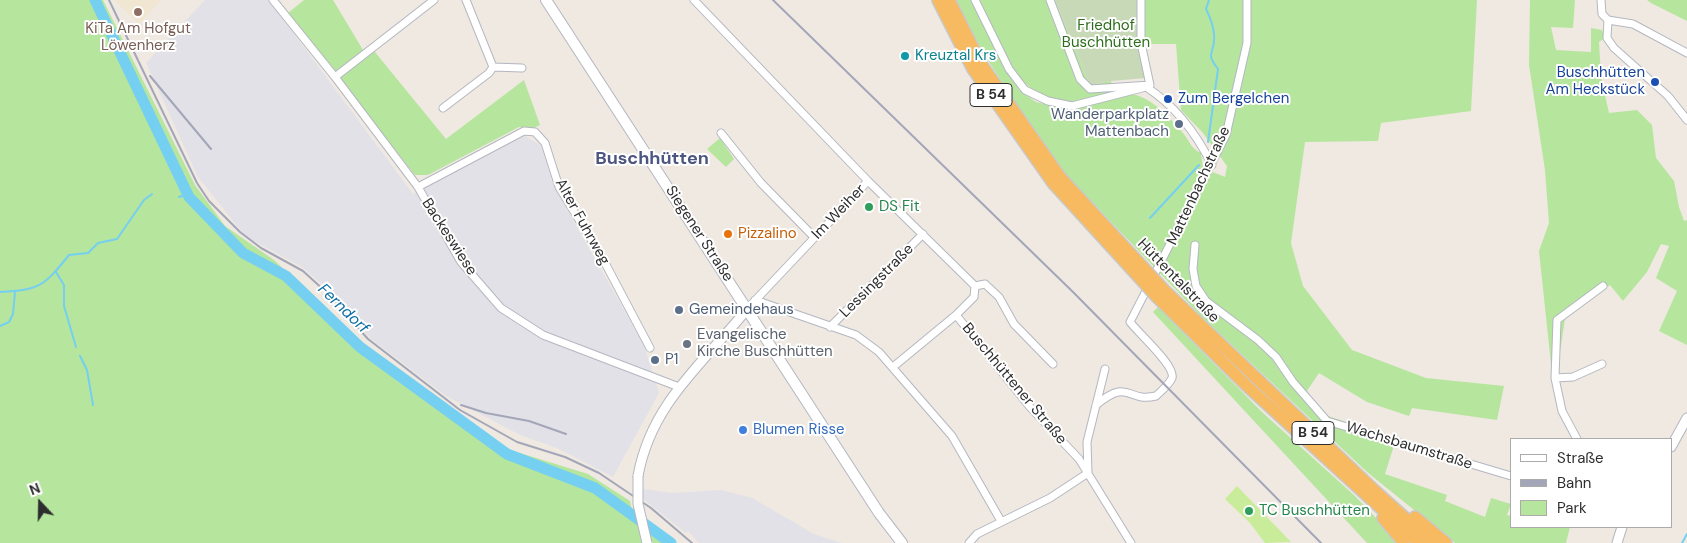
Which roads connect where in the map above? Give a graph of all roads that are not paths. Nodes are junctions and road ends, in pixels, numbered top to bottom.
1 (272, 0) edge
2 (434, 0) edge
3 (466, 0) edge
4 (546, 0) edge
5 (694, 0) edge
6 (938, 0) edge
7 (949, 0) edge
8 (976, 0) edge
9 (1050, 0) edge
10 (1141, 0) edge
11 (1247, 0) edge
12 (1601, 0) edge
13 (1608, 20) junction
14 (1687, 53) edge
15 (493, 67) junction
16 (522, 68) dead end
17 (335, 77) junction
18 (1146, 87) junction
19 (443, 108) dead end
20 (1687, 120) edge
21 (721, 133) dead end
22 (1212, 165) junction
23 (1057, 180) junction
24 (868, 181) junction
25 (418, 187) junction
26 (923, 234) junction
27 (814, 237) junction
28 (1195, 245) dead end
29 (975, 286) junction
30 (1603, 286) dead end
31 (755, 300) junction
32 (748, 308) junction
33 (956, 314) junction
34 (830, 327) junction
35 (650, 348) dead end
36 (1052, 364) dead end
37 (1602, 364) dead end
38 (893, 366) junction
39 (1105, 369) dead end
40 (1555, 378) junction
41 (679, 388) junction
42 (1096, 404) junction
43 (1687, 418) edge
44 (1576, 438) edge
45 (1672, 445) edge
46 (1088, 473) junction
47 (1510, 476) edge
48 (1370, 493) junction
49 (1001, 521) junction
50 (1622, 528) edge
51 (647, 543) edge
52 (902, 543) edge
53 (969, 543) edge
54 (1131, 543) edge
55 (1404, 543) edge
56 (1419, 543) edge
57 (1434, 543) edge
58 (1446, 543) edge
59 (1616, 543) edge

1 - 17 street, Backeswiese
2 - 17 street
3 - 15 street
4 - 32 main road, Siegener Straße
5 - 24 street
6 - 23 highway, Hüttentalstraße / B 54
7 - 23 highway, Hüttentalstraße / B 54
8 - 18 street
9 - 18 street
10 - 18 street
11 - 22 street, Mattenbachstraße
12 - 13 street
13 - 14 street
13 - 20 street
15 - 16 street
15 - 19 street
17 - 25 street, Backeswiese
18 - 22 street
21 - 27 street
22 - 42 street, Mattenbachstraße
23 - 48 highway, Hüttentalstraße / B 54, bridge
24 - 26 street
24 - 27 street, Im Weiher
25 - 35 street, Alter Fuhrweg
25 - 41 street, Backeswiese
26 - 29 street
26 - 34 street, Lessingstraße
27 - 31 street, Im Weiher
28 - 47 street, Wachsbaumstraße
29 - 33 street, Buschhüttener Straße
29 - 36 street
30 - 40 street
31 - 32 street, Im Weiher
31 - 34 street
32 - 41 street
32 - 52 main road, Siegener Straße
33 - 38 street
33 - 46 street, Buschhüttener Straße
34 - 38 street
37 - 40 street
38 - 49 street
39 - 42 street
40 - 44 street
41 - 51 street, bridge
42 - 46 street
43 - 45 street
46 - 49 street
46 - 54 street, Buschhüttener Straße
48 - 55 highway
48 - 56 highway, Hüttentalstraße / B 54
48 - 57 highway, Hüttentalstraße / B 54
48 - 58 highway
49 - 53 street
50 - 59 street

